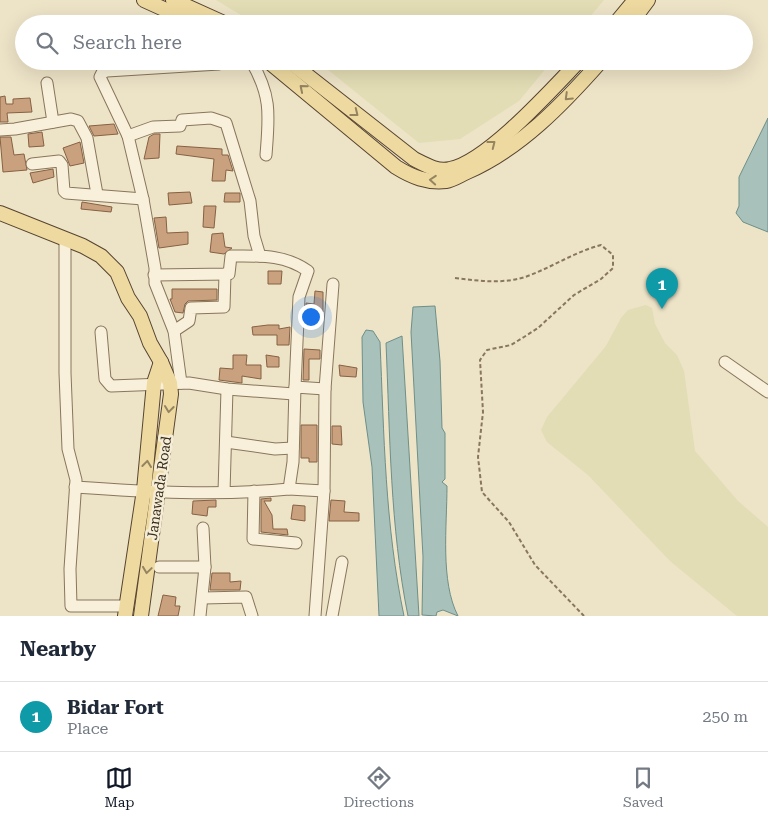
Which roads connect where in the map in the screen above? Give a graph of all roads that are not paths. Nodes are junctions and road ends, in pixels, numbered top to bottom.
1 (144, 0) edge
2 (173, 0) edge
3 (635, 0) edge
4 (648, 0) edge
5 (177, 15) edge
6 (206, 15) edge
7 (622, 15) edge
8 (637, 15) edge
9 (141, 70) edge
10 (256, 70) edge
11 (279, 70) edge
12 (300, 70) edge
13 (570, 70) edge
14 (593, 70) edge
15 (47, 83) dead end
16 (53, 122) junction
17 (0, 130) edge
18 (128, 136) junction
19 (514, 136) junction
20 (266, 155) dead end
21 (32, 164) dead end
22 (97, 194) junction
23 (143, 199) junction
24 (2, 212) edge
25 (65, 240) junction
26 (260, 256) junction
27 (225, 274) junction
28 (154, 275) junction
29 (333, 284) dead end
30 (174, 331) junction
31 (101, 332) dead end
32 (161, 362) junction
33 (725, 362) dead end
34 (176, 383) junction
35 (154, 384) junction
36 (227, 389) junction
37 (325, 389) junction
38 (295, 391) junction
39 (768, 392) edge
40 (226, 442) junction
41 (293, 448) junction
42 (75, 487) junction
43 (289, 488) junction
44 (144, 490) junction
45 (159, 491) junction
46 (254, 491) junction
47 (324, 491) junction
48 (224, 492) junction
49 (203, 528) dead end
50 (296, 543) dead end
51 (342, 562) dead end
52 (159, 567) dead end
53 (205, 567) junction
54 (203, 598) junction
55 (125, 611) edge
56 (141, 616) edge
57 (200, 616) edge
58 (252, 616) edge
59 (315, 616) edge
60 (332, 616) edge

1 - 5 main road
2 - 6 main road
3 - 7 main road
4 - 8 main road
9 - 18 street
10 - 20 street
19 -> 11 main road
12 -> 19 main road
13 - 19 main road
14 -> 19 main road
15 - 16 street
16 - 17 street
16 - 22 street
18 - 23 street
18 - 26 street
21 - 22 street
22 - 23 street
23 - 28 street
24 - 25 main road, Janawada Road
25 - 32 main road, Janawada Road
25 - 42 street
26 - 27 street
26 - 38 street
27 - 28 street
27 - 30 street
28 - 30 street
29 - 37 street
30 - 34 street
31 - 35 street
32 - 34 main road, Janawada Road
32 - 35 main road, Janawada Road
33 - 39 street
34 - 35 street
34 - 36 street
34 -> 45 main road, Janawada Road
44 -> 35 main road, Janawada Road
36 - 38 street
36 - 40 street
37 - 38 street
37 - 47 street
38 - 41 street
40 - 41 street
40 - 48 street
41 - 43 street
42 - 44 street
42 - 55 street
43 - 46 street
43 - 47 street
44 - 45 street
44 - 55 main road, Janawada Road
45 - 48 street
45 -> 56 main road, Janawada Road
46 - 48 street
46 - 50 street
47 - 59 street
49 - 53 street
51 - 60 street
52 - 53 street
53 - 54 street
54 - 57 street
54 - 58 street

